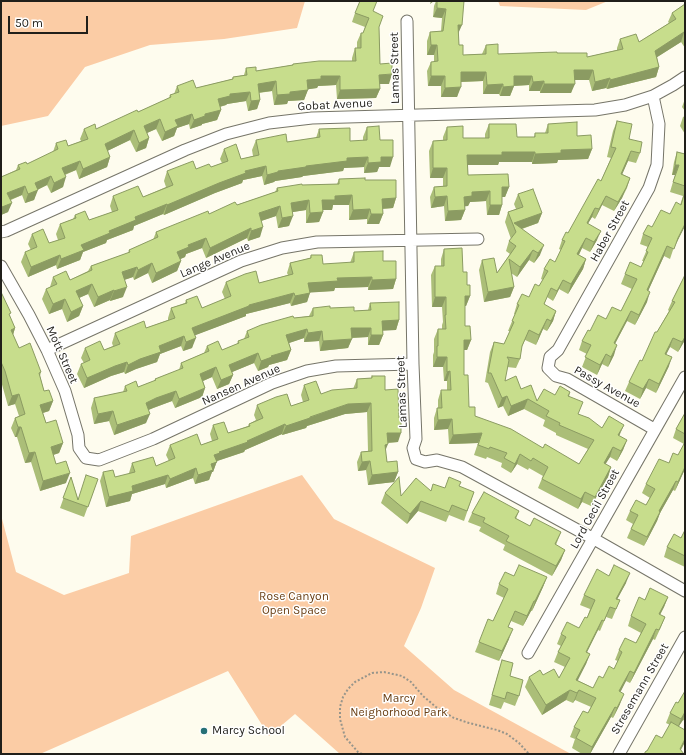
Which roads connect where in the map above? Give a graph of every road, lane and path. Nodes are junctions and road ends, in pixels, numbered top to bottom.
1 (407, 21) dead end
2 (685, 77) edge
3 (653, 96) junction
4 (409, 115) junction
5 (1, 232) edge
6 (412, 239) junction
7 (478, 239) dead end
8 (1, 266) edge
9 (46, 350) junction
10 (413, 364) junction
11 (548, 368) joint
12 (685, 377) edge
13 (654, 429) junction
14 (86, 458) joint
15 (594, 539) junction
16 (685, 591) edge
17 (685, 637) edge
18 (528, 653) dead end
19 (358, 753) edge
20 (362, 754) edge
21 (529, 754) edge
22 (619, 754) edge

1 - 4 street, Lamas Street
2 - 3 street, Gobat Avenue
3 - 4 street, Gobat Avenue
3 - 11 street, Haber Street
4 - 5 street, Gobat Avenue
4 - 6 street, Lamas Street
6 - 7 street, Lange Avenue
6 - 9 street, Lange Avenue
6 - 10 street, Lamas Street
8 - 9 street, Mott Street
9 - 14 street, Mott Street
10 - 14 street, Nansen Avenue
10 - 15 street, Lamas Street
11 - 13 street, Passy Avenue
12 - 13 street, Lord Cecil Street
13 - 15 street, Lord Cecil Street
15 - 16 street, Lamas Street
15 - 18 street, Lord Cecil Street
17 - 22 street, Stresemann Street
19 - 20 path
19 - 21 path

